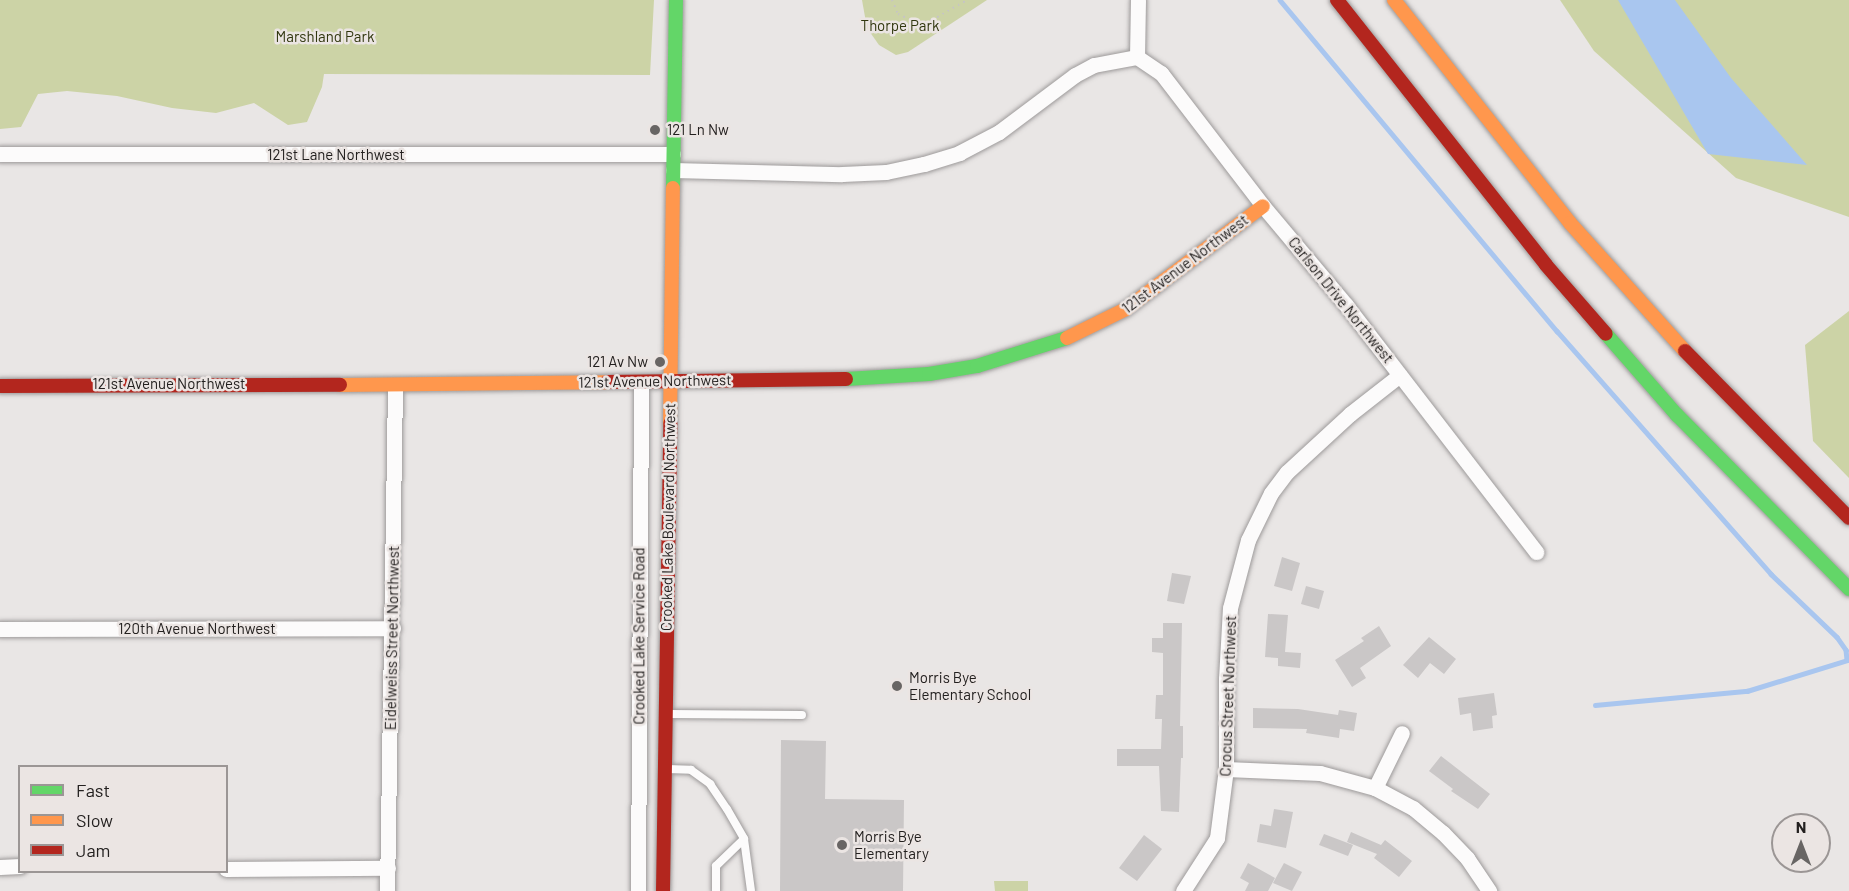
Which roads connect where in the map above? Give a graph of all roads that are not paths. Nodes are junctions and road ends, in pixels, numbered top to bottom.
1 (676, 0) edge
2 (1138, 0) edge
3 (1336, 0) edge
4 (1394, 0) edge
5 (1137, 57) junction
6 (0, 154) edge
7 (673, 154) junction
8 (673, 170) junction
9 (1263, 206) junction
10 (1400, 375) junction
11 (670, 381) junction
12 (641, 382) junction
13 (394, 385) junction
14 (0, 386) edge
15 (1849, 518) edge
16 (1536, 552) dead end
17 (1849, 589) edge
18 (393, 628) junction
19 (0, 629) edge
20 (666, 714) junction
21 (802, 715) dead end
22 (1402, 733) dead end
23 (666, 769) junction
24 (1226, 769) junction
25 (1375, 788) junction
26 (744, 839) junction
27 (18, 866) edge
28 (0, 867) edge
29 (388, 868) junction
30 (228, 869) edge
31 (387, 891) edge
32 (638, 891) edge
33 (663, 891) edge
34 (716, 891) edge
35 (751, 891) edge
36 (1183, 891) edge
37 (1489, 891) edge

1 - 7 main road, Crooked Lake Boulevard Northwest
2 - 5 street
3 - 17 main road
4 - 15 main road
5 - 8 street
5 - 9 street, Carlson Drive Northwest
6 - 7 street, 121st Lane Northwest
7 - 8 main road, Crooked Lake Boulevard Northwest
8 - 11 main road, Crooked Lake Boulevard Northwest
9 - 10 street, Carlson Drive Northwest
9 - 11 main road, 121st Avenue Northwest
10 - 16 street, Carlson Drive Northwest
10 - 24 street, Crocus Street Northwest
11 - 12 main road, 121st Avenue Northwest
11 - 20 main road, Crooked Lake Boulevard Northwest
12 - 13 main road, 121st Avenue Northwest
12 - 32 street, Crooked Lake Service Road
13 - 14 main road, 121st Avenue Northwest
13 - 18 street, Eidelweiss Street Northwest
18 - 19 street, 120th Avenue Northwest
18 - 29 street, Eidelweiss Street Northwest
20 - 21 lane
20 - 23 main road, Crooked Lake Boulevard Northwest
22 - 25 street
23 - 26 lane
23 - 33 main road, Crooked Lake Boulevard Northwest
24 - 25 street
24 - 36 street, Crocus Street Northwest
25 - 37 street
26 - 34 lane
26 - 35 lane
27 - 28 street
29 - 30 street
29 - 31 street, Eidelweiss Street Northwest

